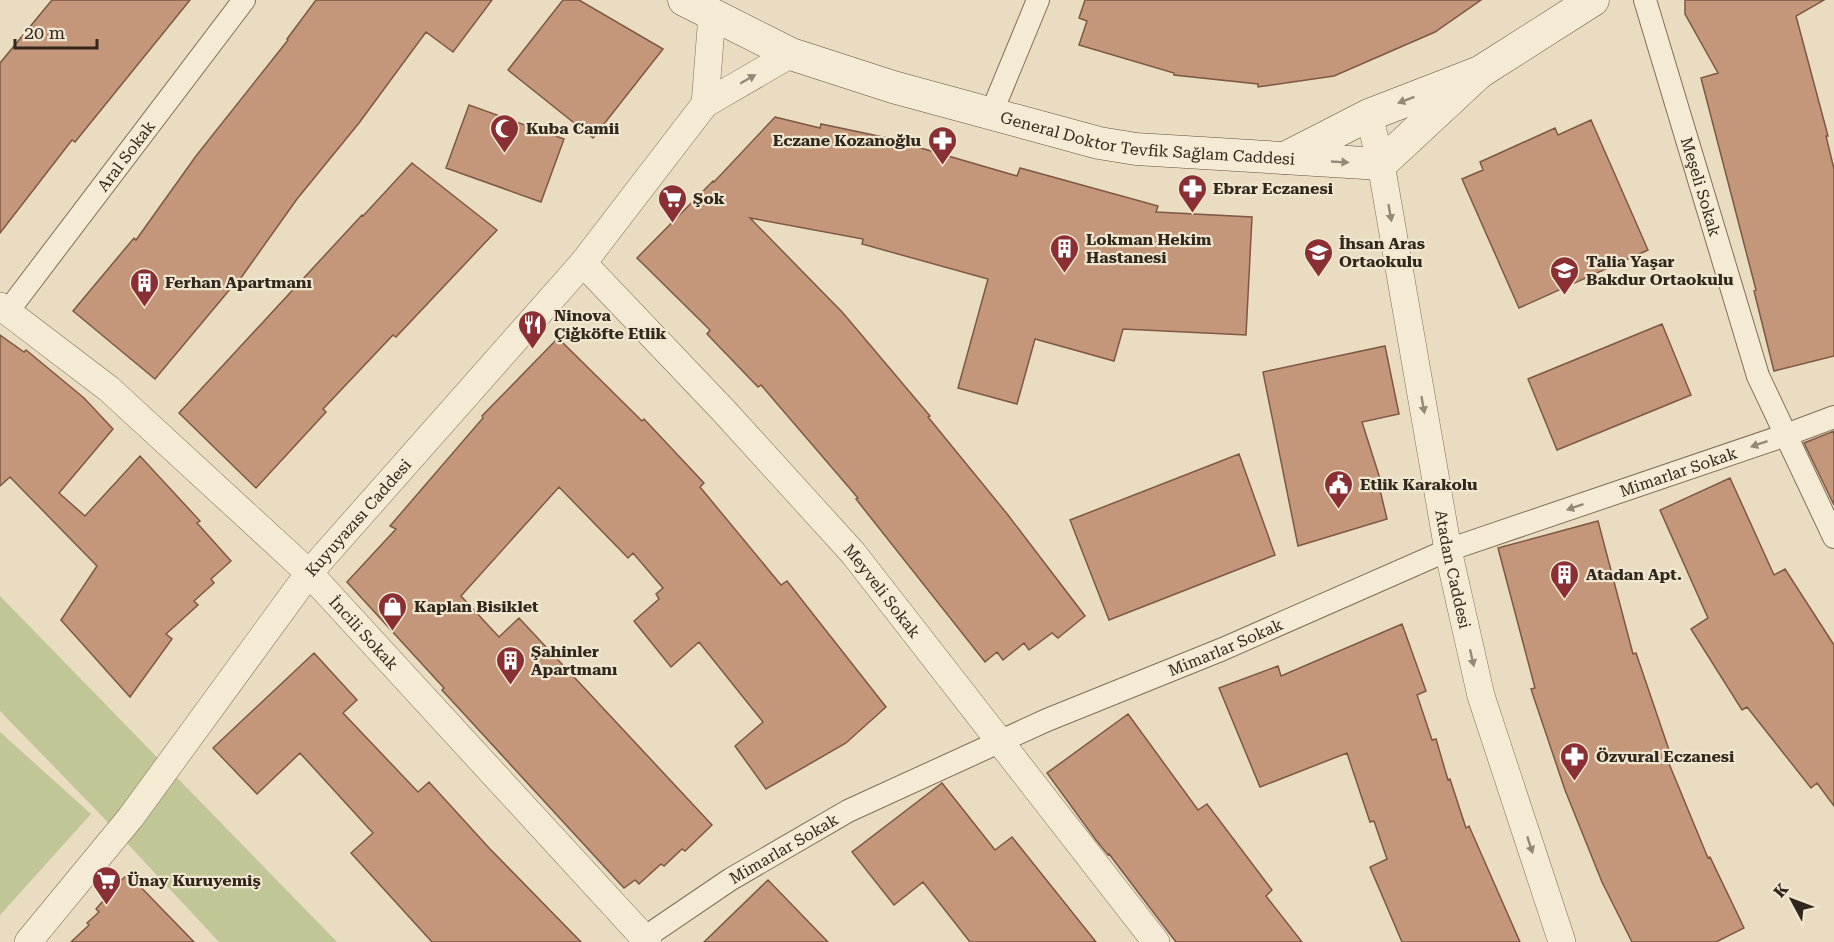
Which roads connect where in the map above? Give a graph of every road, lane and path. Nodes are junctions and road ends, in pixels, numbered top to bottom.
1 (244, 0) edge
2 (684, 0) edge
3 (1038, 0) edge
4 (1593, 0) edge
5 (1645, 0) edge
6 (712, 15) junction
7 (791, 54) junction
8 (1480, 72) junction
9 (705, 104) junction
10 (990, 114) junction
11 (1369, 115) junction
12 (1282, 159) junction
13 (1381, 164) junction
14 (583, 263) junction
15 (4, 308) edge
16 (1834, 417) edge
17 (1786, 435) junction
18 (1834, 537) edge
19 (1448, 550) junction
20 (309, 573) junction
21 (1001, 741) junction
22 (646, 940) edge
23 (28, 942) edge
24 (1156, 942) edge
25 (1562, 942) edge

1 - 15 street, Aral Sokak
2 - 6 main road, General Doktor Tevfik Sağlam Caddesi
3 - 10 street
4 - 8 main road, General Doktor Tevfik Sağlam Caddesi
5 - 17 street, Meşeli Sokak
6 - 7 main road, General Doktor Tevfik Sağlam Caddesi
6 - 9 street
9 -> 7 street
7 - 10 main road, General Doktor Tevfik Sağlam Caddesi
8 -> 11 main road, General Doktor Tevfik Sağlam Caddesi
8 - 13 main road
9 - 14 street, Kuyuyazısı Caddesi
10 - 12 main road, General Doktor Tevfik Sağlam Caddesi
11 - 12 main road, General Doktor Tevfik Sağlam Caddesi
11 - 13 street, Atadan Caddesi
12 -> 13 main road
13 -> 19 street, Atadan Caddesi
14 - 20 street, Kuyuyazısı Caddesi
14 - 21 street, Meyveli Sokak
15 - 20 street, İncili Sokak
16 - 17 street, Mimarlar Sokak
17 - 18 street, Meşeli Sokak
17 -> 19 street, Mimarlar Sokak
19 - 21 street, Mimarlar Sokak
19 -> 25 street, Atadan Caddesi
20 - 22 street, İncili Sokak
20 - 23 street, Kuyuyazısı Caddesi
21 - 22 street, Mimarlar Sokak
21 - 24 street, Meyveli Sokak

